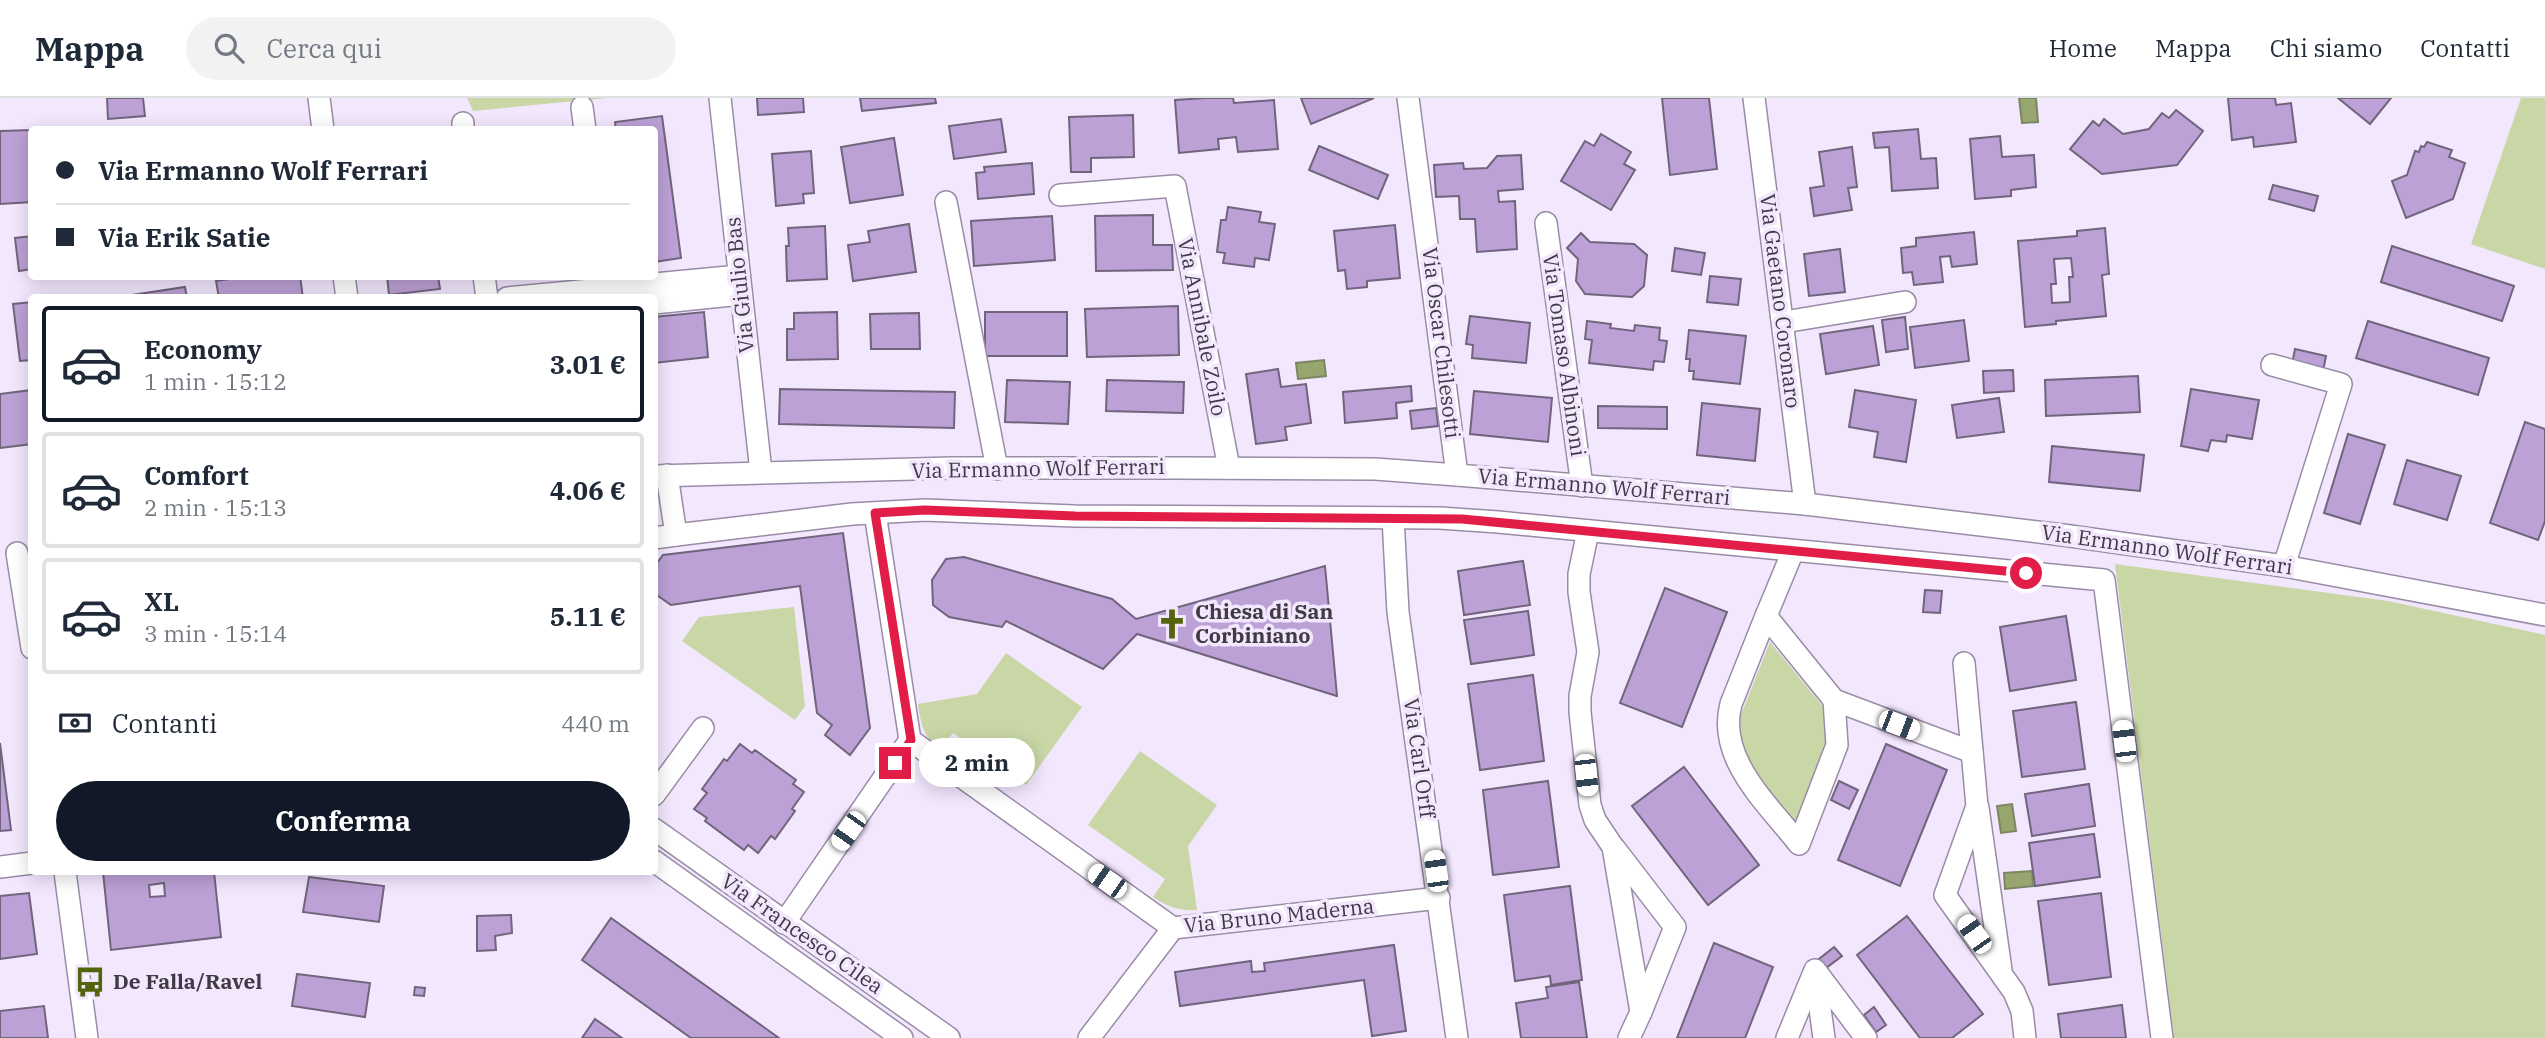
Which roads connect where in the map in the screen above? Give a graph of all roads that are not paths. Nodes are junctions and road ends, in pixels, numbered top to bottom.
1 (319, 98) edge
2 (720, 98) edge
3 (1409, 98) edge
4 (1754, 98) edge
5 (582, 107) dead end
6 (322, 126) edge
7 (584, 126) edge
8 (1060, 194) dead end
9 (946, 202) dead end
10 (1546, 223) dead end
11 (607, 282) edge
12 (740, 285) junction
13 (532, 294) edge
14 (658, 302) edge
15 (1905, 302) dead end
16 (1784, 322) junction
17 (2272, 365) dead end
18 (1229, 468) junction
19 (997, 469) junction
20 (761, 472) junction
21 (661, 475) edge
22 (1457, 475) junction
23 (1582, 486) junction
24 (1805, 504) junction
25 (875, 513) junction
26 (1393, 518) junction
27 (1588, 530) junction
28 (676, 535) junction
29 (658, 537) edge
30 (1793, 551) junction
31 (20, 553) edge
32 (2284, 566) junction
33 (2545, 615) edge
34 (28, 616) edge
35 (1766, 616) junction
36 (1964, 663) dead end
37 (1833, 700) junction
38 (703, 729) dead end
39 (911, 740) junction
40 (1972, 752) junction
41 (658, 790) edge
42 (1978, 806) junction
43 (658, 832) edge
44 (1613, 847) junction
45 (28, 864) edge
46 (658, 864) edge
47 (0, 867) edge
48 (65, 875) edge
49 (1439, 898) junction
50 (784, 923) junction
51 (1173, 928) junction
52 (1815, 970) junction
53 (2002, 974) junction
54 (1641, 1012) junction
55 (87, 1038) edge
56 (902, 1038) edge
57 (949, 1038) edge
58 (1089, 1038) edge
59 (1457, 1038) edge
60 (1629, 1038) edge
61 (1787, 1038) edge
62 (1824, 1038) edge
63 (1866, 1038) edge
64 (2025, 1038) edge
65 (2162, 1038) edge

1 - 6 street
2 - 12 street, Via Giulio Bas
3 - 22 street, Via Oscar Chilesotti
4 - 16 street, Via Gaetano Coronaro
5 - 7 street
8 - 18 street, Via Annibale Zoilo
9 - 19 street
10 - 23 street, Via Tomaso Albinoni
11 - 12 street
11 - 13 street
12 - 14 street
12 - 20 street, Via Giulio Bas
15 - 16 street
16 - 24 street, Via Gaetano Coronaro
17 - 32 street
18 - 19 street, Via Ermanno Wolf Ferrari
18 - 22 street, Via Ermanno Wolf Ferrari
19 - 20 street, Via Ermanno Wolf Ferrari
20 - 21 street, Via Ermanno Wolf Ferrari
21 - 28 street
22 - 23 street, Via Ermanno Wolf Ferrari
23 - 24 street, Via Ermanno Wolf Ferrari
24 - 32 street, Via Ermanno Wolf Ferrari
25 - 26 street, Via Ermanno Wolf Ferrari
25 - 28 street, Via Ermanno Wolf Ferrari
25 - 39 street
26 - 27 street, Via Ermanno Wolf Ferrari
26 - 49 street, Via Carl Orff
27 - 30 street, Via Ermanno Wolf Ferrari
27 - 44 street
28 - 29 street, Via Ermanno Wolf Ferrari
30 - 35 street
30 - 65 street, Via Ermanno Wolf Ferrari
31 - 34 street
32 - 33 street, Via Ermanno Wolf Ferrari
35 - 37 street
35 - 37 street
36 - 40 street
37 - 40 street
38 - 41 street
39 - 50 street
39 - 51 street
40 - 42 street
42 - 53 street
42 - 53 street
43 - 50 street, Via Francesco Cilea
44 - 54 street
44 - 54 street
45 - 47 street
46 - 56 street, Via Francesco Cilea
48 - 55 street
49 - 51 street, Via Bruno Maderna
49 - 59 street, Via Carl Orff
50 - 57 street, Via Francesco Cilea
51 - 58 street, Via Bruno Maderna
52 - 61 street
52 - 62 street
52 - 63 street
53 - 64 street
54 - 60 street

